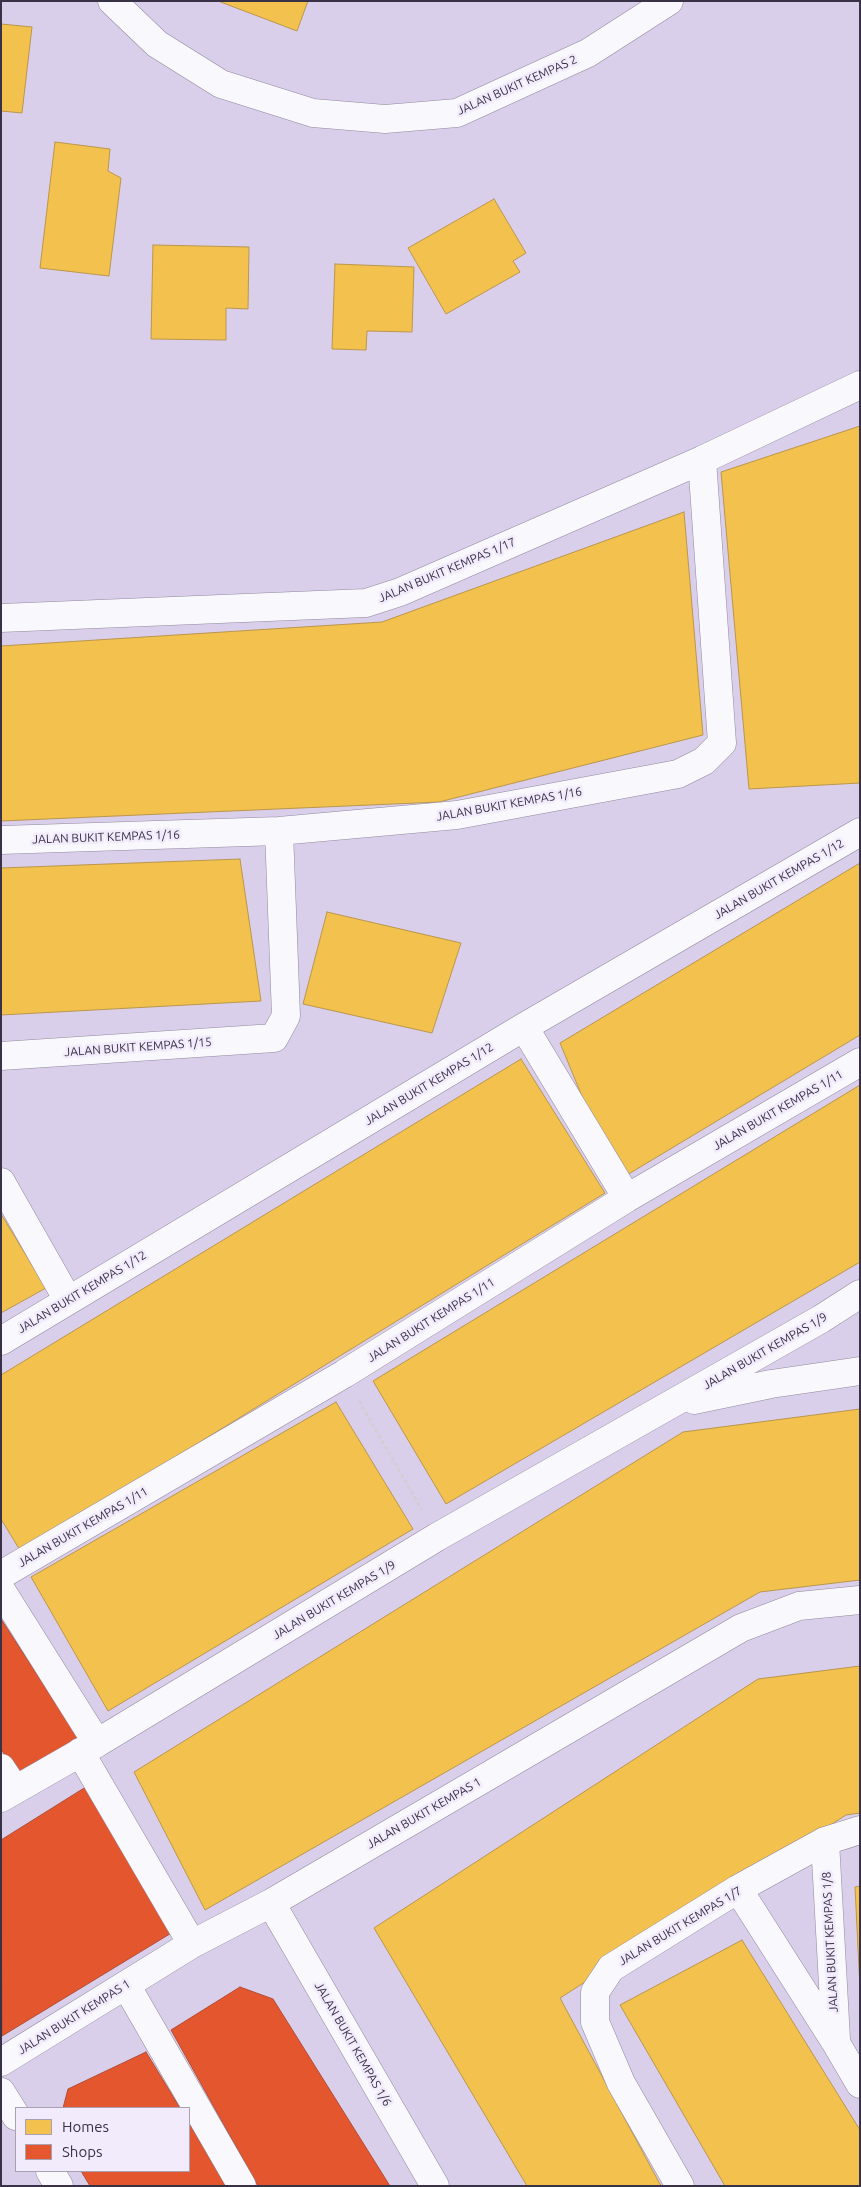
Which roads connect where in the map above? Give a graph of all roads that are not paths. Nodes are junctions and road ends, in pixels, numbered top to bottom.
1 (112, 1) edge
2 (669, 1) edge
3 (860, 385) edge
4 (702, 460) junction
5 (1, 618) edge
6 (279, 831) junction
7 (860, 832) edge
8 (1, 840) edge
9 (524, 1028) junction
10 (1, 1056) edge
11 (860, 1062) edge
12 (1, 1182) edge
13 (627, 1198) junction
14 (860, 1294) edge
15 (68, 1300) junction
16 (1, 1341) edge
17 (860, 1371) edge
18 (668, 1406) junction
19 (1, 1575) edge
20 (1, 1590) edge
21 (860, 1600) edge
22 (89, 1748) junction
23 (6, 1785) edge
24 (860, 1830) edge
25 (825, 1841) junction
26 (738, 1889) junction
27 (270, 1903) junction
28 (192, 1944) junction
29 (126, 1985) junction
30 (836, 2042) junction
31 (1, 2062) edge
32 (860, 2084) edge
33 (1, 2092) edge
34 (15, 2114) edge
35 (51, 2172) edge
36 (59, 2186) edge
37 (242, 2186) edge
38 (435, 2186) edge
39 (680, 2186) edge

1 - 2 street, JALAN BUKIT KEMPAS 2
3 - 4 street, JALAN BUKIT KEMPAS 1/17
4 - 5 street, JALAN BUKIT KEMPAS 1/17
4 - 6 street, JALAN BUKIT KEMPAS 1/16
6 - 8 street, JALAN BUKIT KEMPAS 1/16
6 - 10 street, JALAN BUKIT KEMPAS 1/15
7 - 9 street, JALAN BUKIT KEMPAS 1/12
9 - 13 street
9 - 15 street, JALAN BUKIT KEMPAS 1/12
11 - 13 street, JALAN BUKIT KEMPAS 1/11
12 - 15 street
13 - 19 street, JALAN BUKIT KEMPAS 1/11
14 - 18 street, JALAN BUKIT KEMPAS 1/9
15 - 16 street, JALAN BUKIT KEMPAS 1/12
17 - 18 street, JALAN BUKIT KEMPAS 1/9
18 - 22 street, JALAN BUKIT KEMPAS 1/9
20 - 22 street
21 - 27 street, JALAN BUKIT KEMPAS 1
22 - 23 street, JALAN BUKIT KEMPAS 1/9
22 - 28 street
24 - 25 street, JALAN BUKIT KEMPAS 1/7
25 - 26 street, JALAN BUKIT KEMPAS 1/7
25 - 30 street, JALAN BUKIT KEMPAS 1/8
26 - 30 street, JALAN BUKIT KEMPAS 1/8
26 - 39 street, JALAN BUKIT KEMPAS 1/7
27 - 28 street, JALAN BUKIT KEMPAS 1
27 - 38 street, JALAN BUKIT KEMPAS 1/6
28 - 29 street, JALAN BUKIT KEMPAS 1
29 - 31 street, JALAN BUKIT KEMPAS 1
29 - 37 street
30 - 32 street, JALAN BUKIT KEMPAS 1/8
33 - 34 street
35 - 36 street

